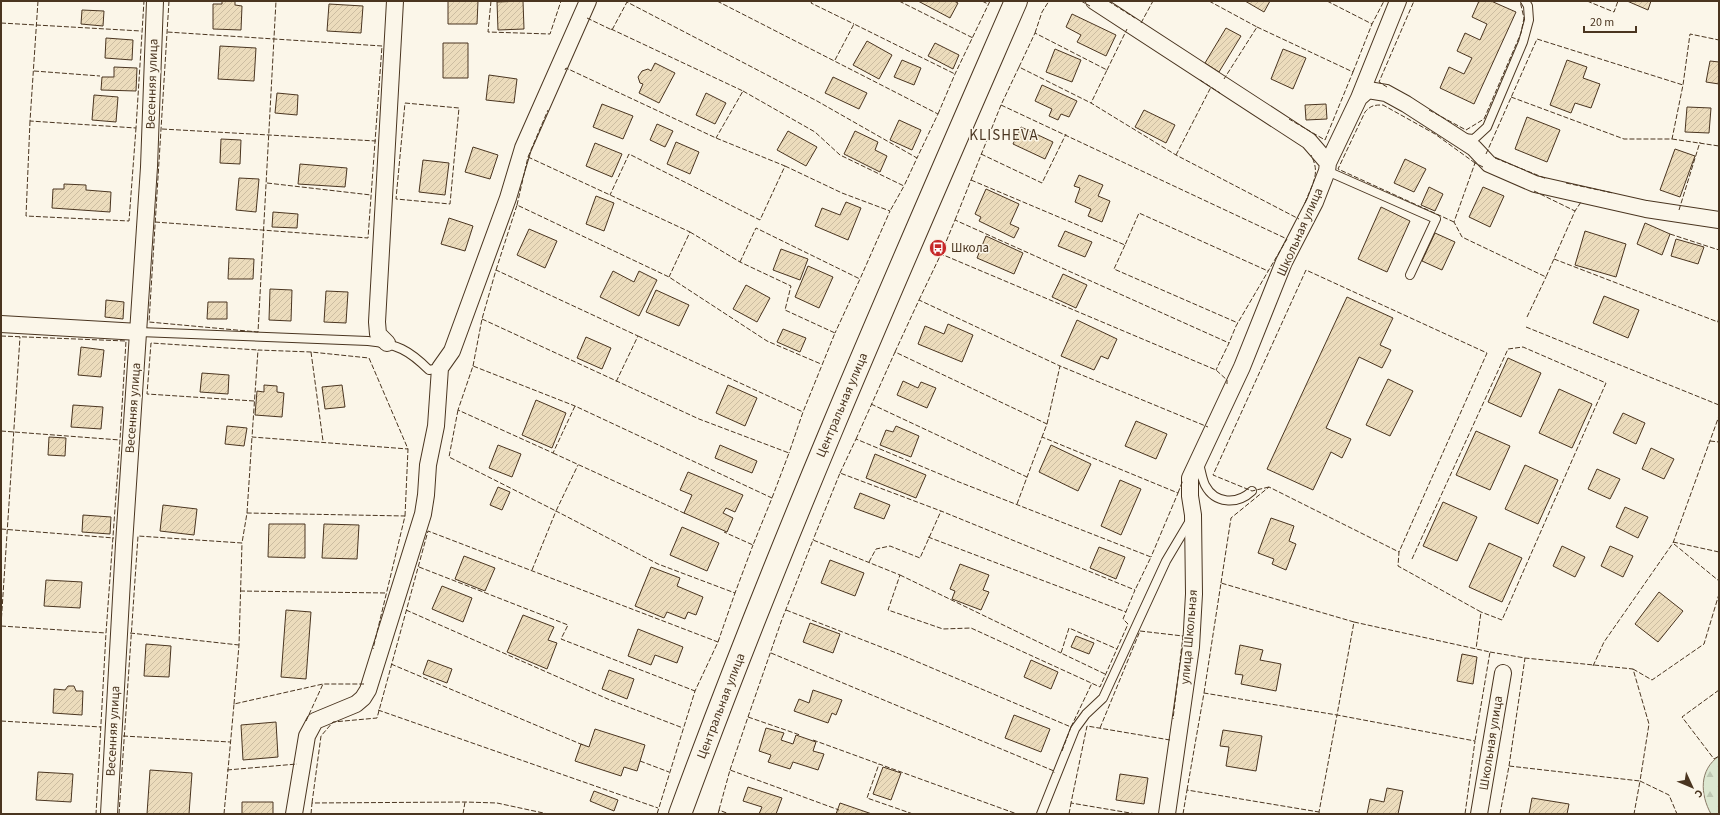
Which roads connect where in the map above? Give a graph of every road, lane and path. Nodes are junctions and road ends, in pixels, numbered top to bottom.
1 (155, 1) edge
2 (395, 1) edge
3 (588, 1) edge
4 (1016, 1) edge
5 (1094, 1) edge
6 (1398, 1) edge
7 (1525, 1) edge
8 (1358, 98) junction
9 (1459, 137) junction
10 (1327, 167) junction
11 (1719, 220) edge
12 (1410, 275) dead end
13 (1, 324) edge
14 (138, 332) junction
15 (387, 343) junction
16 (440, 368) junction
17 (1198, 461) junction
18 (1252, 491) dead end
19 (1193, 515) junction
20 (1503, 673) dead end
21 (109, 814) edge
22 (294, 814) edge
23 (680, 814) edge
24 (1041, 814) edge
25 (1167, 814) edge
26 (1479, 814) edge

1 - 14 street, Весенняя улица
2 - 15 street
3 - 16 street
4 - 23 main road, Центральная улица
5 - 10 street
6 - 8 street, Школьная улица
7 - 9 lane
8 - 9 street
8 - 10 street, Школьная улица
9 - 11 street
10 - 12 lane
10 - 17 street, Школьная улица
13 - 14 street
14 - 15 lane
14 - 21 street, Весенняя улица
15 - 16 lane
16 - 22 street
17 - 18 lane
17 - 19 street, улица Школьная
19 - 24 lane
19 - 25 street, улица Школьная
20 - 26 street, Школьная улица

